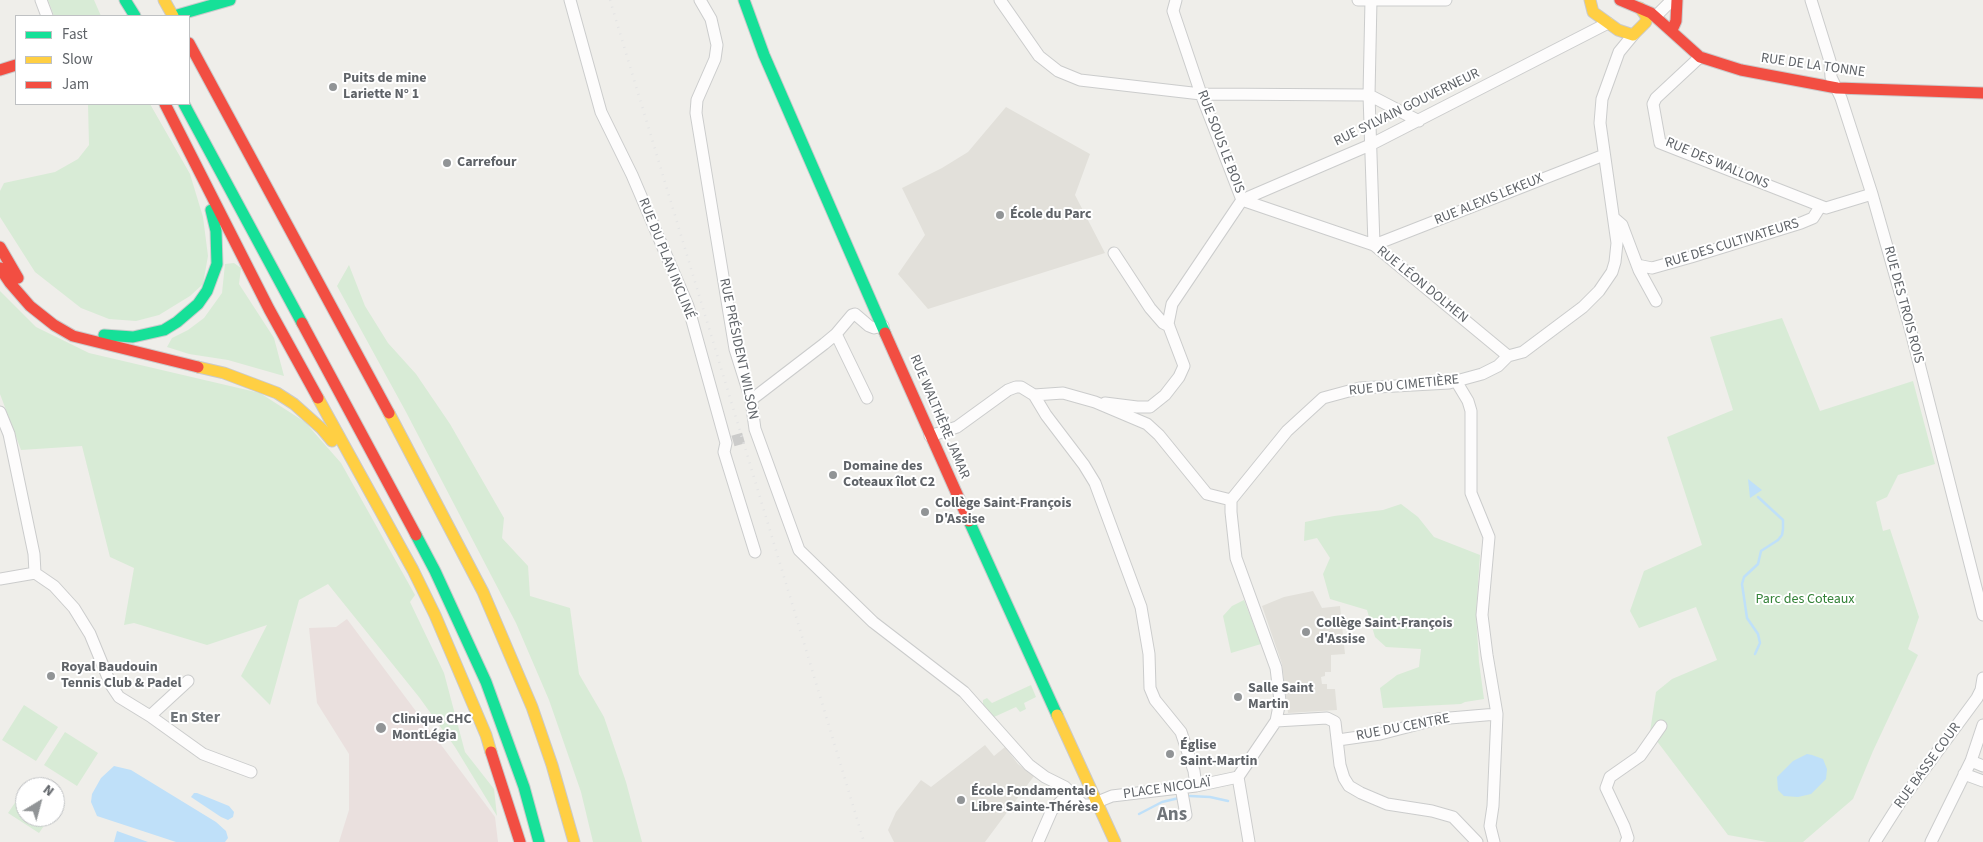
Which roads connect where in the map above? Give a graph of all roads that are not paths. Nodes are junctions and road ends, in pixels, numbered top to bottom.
1 (41, 0) edge
2 (164, 0) edge
3 (230, 0) edge
4 (570, 0) edge
5 (700, 0) edge
6 (744, 0) edge
7 (1000, 0) edge
8 (1176, 0) edge
9 (1358, 0) edge
10 (1371, 0) edge
11 (1446, 0) edge
12 (1590, 0) edge
13 (1620, 0) edge
14 (1672, 0) edge
15 (1677, 0) edge
16 (1811, 0) edge
17 (1640, 8) junction
18 (1593, 12) junction
19 (47, 15) edge
20 (173, 15) edge
21 (178, 15) edge
22 (1656, 16) junction
23 (1608, 23) junction
24 (1644, 26) junction
25 (1618, 30) junction
26 (1672, 30) junction
27 (1633, 34) junction
28 (1582, 36) junction
29 (190, 45) edge
30 (1622, 46) junction
31 (1700, 57) junction
32 (15, 65) edge
33 (0, 70) edge
34 (1838, 88) junction
35 (1983, 93) edge
36 (1201, 94) junction
37 (1369, 96) junction
38 (165, 105) edge
39 (185, 105) edge
40 (1418, 120) junction
41 (1370, 146) junction
42 (1604, 154) junction
43 (193, 161) junction
44 (1872, 194) junction
45 (1242, 200) junction
46 (1820, 207) junction
47 (1615, 219) junction
48 (1374, 245) junction
49 (0, 247) edge
50 (1114, 253) dead end
51 (1637, 266) junction
52 (0, 268) edge
53 (1656, 301) dead end
54 (883, 326) junction
55 (1169, 326) junction
56 (836, 334) junction
57 (1508, 356) junction
58 (1456, 382) junction
59 (1034, 395) junction
60 (867, 398) dead end
61 (750, 400) junction
62 (1095, 402) junction
63 (0, 412) edge
64 (930, 436) junction
65 (1232, 500) junction
66 (380, 511) junction
67 (754, 552) dead end
68 (35, 573) junction
69 (0, 579) edge
70 (1983, 615) edge
71 (188, 681) dead end
72 (1981, 693) edge
73 (1497, 714) junction
74 (150, 716) junction
75 (1276, 721) junction
76 (1983, 725) edge
77 (1661, 726) dead end
78 (1338, 740) junction
79 (1971, 761) junction
80 (1983, 766) edge
81 (251, 772) dead end
82 (1964, 774) junction
83 (1238, 777) junction
84 (1983, 781) edge
85 (1196, 786) junction
86 (1181, 787) junction
87 (1071, 792) junction
88 (1096, 802) junction
89 (1186, 815) dead end
90 (520, 842) edge
91 (539, 842) edge
92 (574, 842) edge
93 (1038, 842) edge
94 (1115, 842) edge
95 (1249, 842) edge
96 (1477, 842) edge
97 (1494, 842) edge
98 (1626, 842) edge
99 (1875, 842) edge
100 (1931, 842) edge

1 - 19 street
2 - 20 main road
3 - 21 main road
4 - 67 street, RUE DU PLAN INCLINÉ
5 - 61 street, RUE PRÉSIDENT WILSON
6 - 54 main road, RUE WALTHÈRE JAMAR
7 - 36 street
8 - 36 street, RUE SOUS LE BOIS
9 - 10 street
10 - 11 street
10 - 37 street
12 - 18 main road
13 - 17 main road, RUE DE LA TONNE
14 - 22 street
15 - 26 main road
16 - 34 street, RUE DES TROIS ROIS
17 - 22 main road, RUE DE LA TONNE
17 - 24 main road
18 - 23 main road
18 - 28 street
22 - 24 main road
22 - 26 main road, RUE DE LA TONNE
23 - 25 main road
23 - 28 street, RUE SYLVAIN GOUVERNEUR
24 - 27 main road
25 - 27 main road
25 - 30 street
26 - 31 main road, RUE DE LA TONNE
27 - 30 street, RUE DU CIMETIÈRE
28 - 40 street, RUE SYLVAIN GOUVERNEUR
29 - 92 main road
30 - 42 street, RUE DU CIMETIÈRE
31 - 34 main road, RUE DE LA TONNE
31 - 46 street, RUE DES WALLONS
32 - 33 main road
34 - 35 main road, RUE DE LA TONNE
34 - 44 street, RUE DES TROIS ROIS
36 - 37 street
36 - 45 street, RUE SOUS LE BOIS
37 - 40 street
37 - 41 street
38 - 43 main road
39 - 91 main road
40 - 41 street, RUE SYLVAIN GOUVERNEUR
41 - 45 street, RUE SYLVAIN GOUVERNEUR
41 - 48 street
42 - 47 street, RUE DU CIMETIÈRE
42 - 48 street, RUE ALEXIS LEKEUX
43 - 49 main road
43 - 66 main road
44 - 46 street
44 - 70 street, RUE DES TROIS ROIS
45 - 48 street, RUE LÉON DOLHEN
45 - 55 street, RUE SOUS LE BOIS
46 - 51 street, RUE DES CULTIVATEURS
47 - 51 street
47 - 57 street, RUE DU CIMETIÈRE
48 - 57 street, RUE LÉON DOLHEN
50 - 55 street
51 - 53 street
52 - 66 main road
54 - 56 street
54 - 64 main road, RUE WALTHÈRE JAMAR
55 - 62 street
56 - 60 street
56 - 61 street
57 - 58 street, RUE DU CIMETIÈRE
58 - 65 street, RUE DU CIMETIÈRE
58 - 73 street
59 - 62 street
59 - 64 street
59 - 85 street
61 - 87 street, RUE PRÉSIDENT WILSON
62 - 65 street
63 - 68 street
64 - 88 main road, RUE WALTHÈRE JAMAR
65 - 75 street
66 - 90 main road
68 - 69 street
68 - 74 street
71 - 74 street
72 - 99 street, RUE BASSE COUR
73 - 78 street, RUE DU CENTRE
73 - 97 street
74 - 81 street
75 - 78 street
75 - 83 street
76 - 79 street
77 - 98 street
78 - 96 street
79 - 80 street
79 - 82 street
82 - 84 street
82 - 100 street
83 - 85 street, PLACE NICOLAÏ
83 - 95 street
85 - 86 street, PLACE NICOLAÏ
86 - 88 street, PLACE NICOLAÏ
86 - 89 street
87 - 88 street, RUE PRÉSIDENT WILSON
87 - 93 street
88 - 94 main road, RUE WALTHÈRE JAMAR

